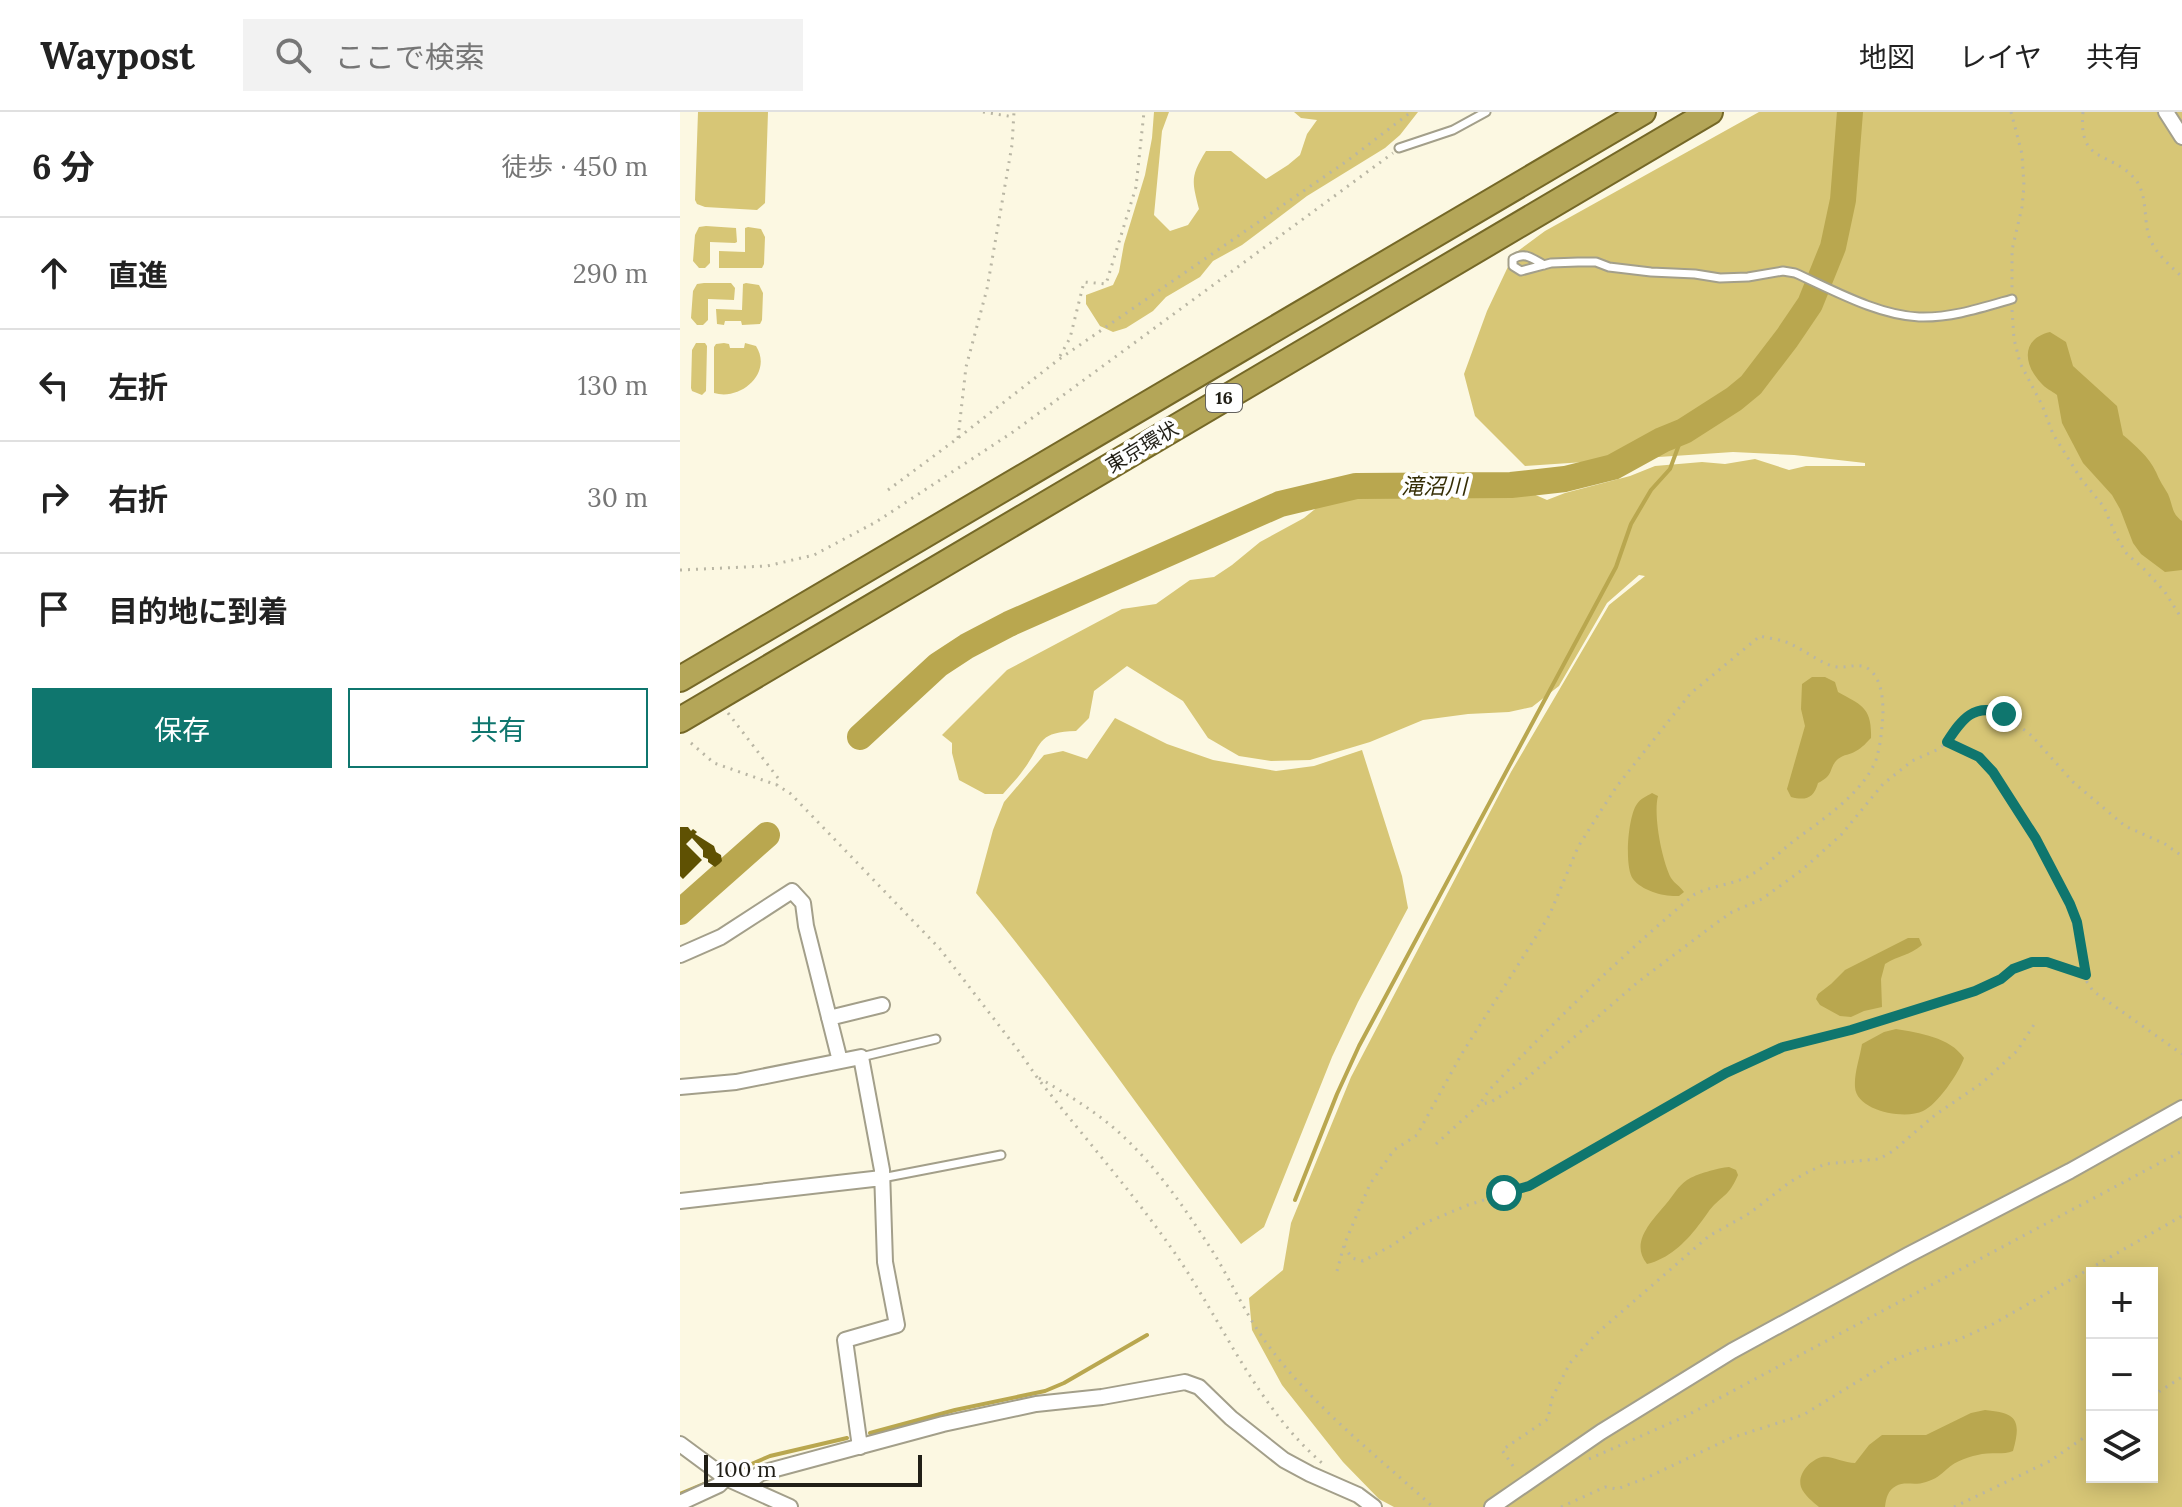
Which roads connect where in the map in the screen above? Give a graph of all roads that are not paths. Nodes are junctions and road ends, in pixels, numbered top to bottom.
1 (1486, 112) edge
2 (1643, 112) edge
3 (1710, 112) edge
4 (2166, 112) edge
5 (2182, 137) edge
6 (1399, 148) road end
7 (1544, 265) dead end
8 (2012, 299) road end
9 (709, 654) junction
10 (680, 662) edge
11 (680, 679) edge
12 (686, 724) edge
13 (680, 955) edge
14 (882, 1005) dead end
15 (829, 1018) junction
16 (936, 1039) dead end
17 (861, 1057) junction
18 (840, 1061) junction
19 (680, 1087) edge
20 (2182, 1108) edge
21 (1001, 1155) dead end
22 (882, 1178) junction
23 (680, 1201) edge
24 (680, 1444) edge
25 (860, 1447) junction
26 (726, 1478) junction
27 (747, 1487) junction
28 (680, 1503) edge
29 (790, 1507) edge
30 (1374, 1507) edge
31 (1492, 1507) edge

1 - 6 lane
2 - 9 highway, 東京環状 / 16
3 - 12 highway, 東京環状 / 16
4 - 5 street
7 - 8 lane
9 - 10 highway
9 - 11 highway
13 - 15 street
14 - 15 street
15 - 18 street
16 - 17 lane
17 - 18 street
17 - 22 street
18 - 19 street
20 - 31 street
21 - 22 lane
22 - 23 street
22 - 25 street
24 - 26 street
25 - 27 street
25 - 30 street
26 - 27 street
26 - 28 street
27 - 29 street

